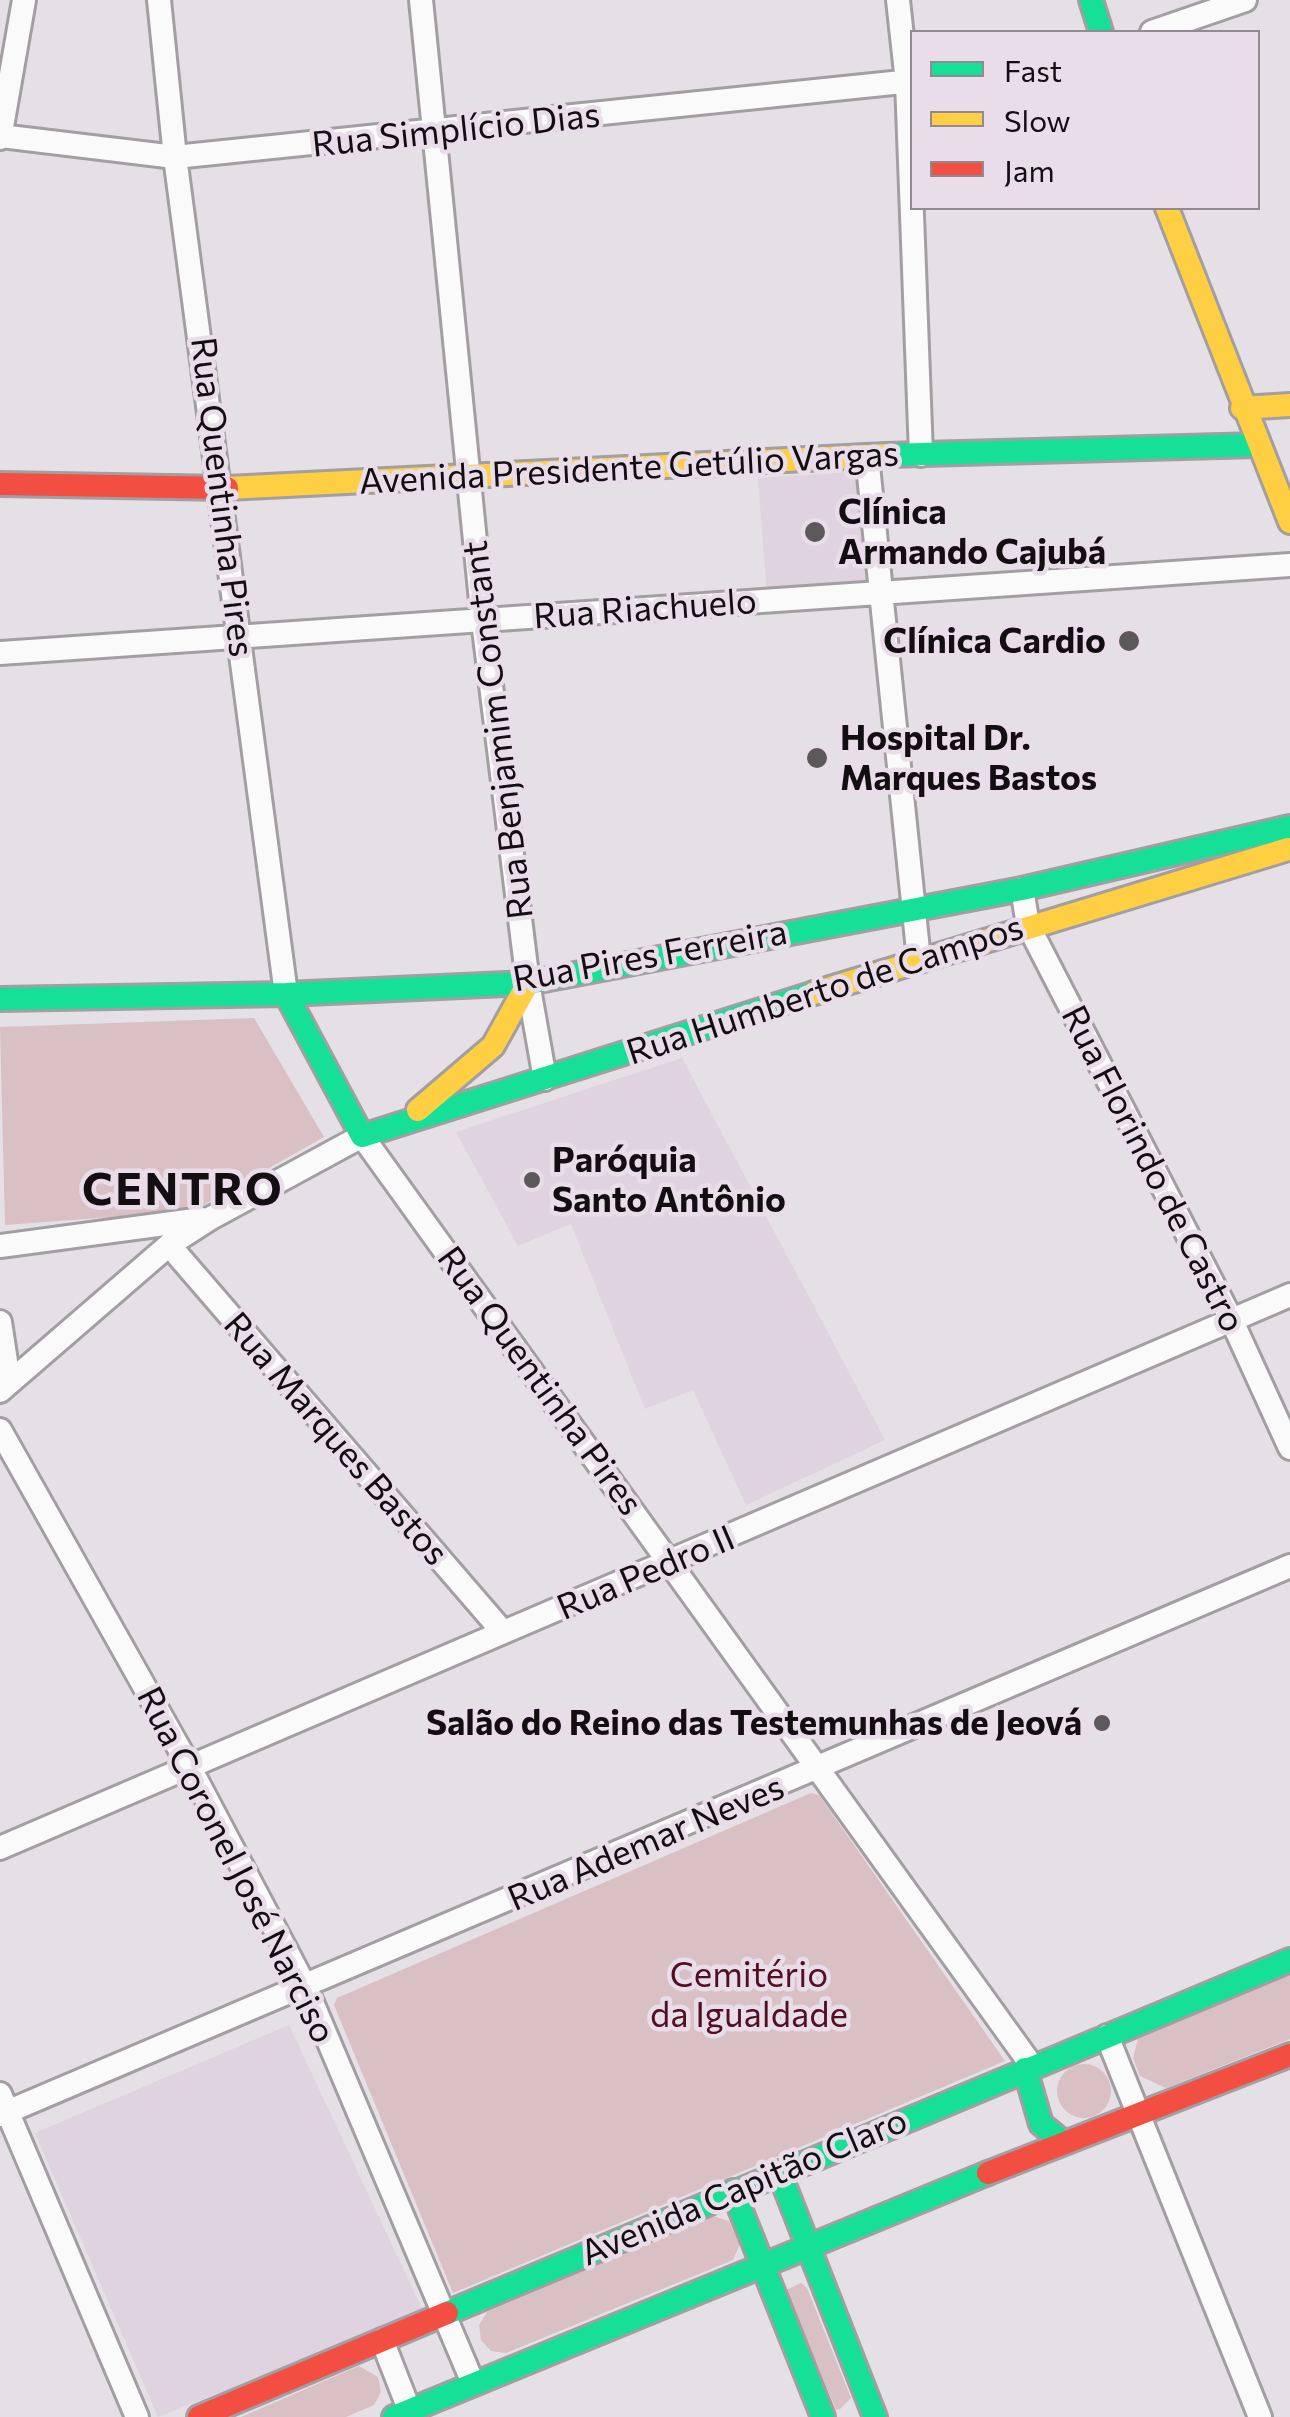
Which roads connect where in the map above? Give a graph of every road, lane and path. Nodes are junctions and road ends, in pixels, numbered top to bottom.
1 (24, 0) edge
2 (159, 0) edge
3 (421, 0) edge
4 (898, 0) edge
5 (1090, 0) edge
6 (1245, 0) edge
7 (1100, 30) edge
8 (1158, 30) edge
9 (910, 82) edge
10 (434, 134) junction
11 (0, 136) edge
12 (176, 157) junction
13 (914, 210) edge
14 (1167, 210) edge
15 (1290, 404) edge
16 (1242, 408) junction
17 (1258, 445) junction
18 (921, 455) junction
19 (867, 456) junction
20 (468, 474) junction
21 (1282, 481) edge
22 (0, 484) edge
23 (222, 488) junction
24 (1290, 522) edge
25 (1290, 566) edge
26 (882, 590) junction
27 (483, 621) junction
28 (240, 636) junction
29 (0, 654) edge
30 (1290, 828) edge
31 (1290, 848) edge
32 (1022, 889) junction
33 (912, 906) junction
34 (1028, 925) junction
35 (918, 960) junction
36 (528, 983) junction
37 (286, 994) junction
38 (0, 999) edge
39 (545, 1079) junction
40 (402, 1123) junction
41 (362, 1136) junction
42 (210, 1218) junction
43 (0, 1246) edge
44 (170, 1246) junction
45 (1290, 1296) edge
46 (0, 1322) edge
47 (1232, 1322) junction
48 (4, 1386) edge
49 (0, 1430) edge
50 (1290, 1448) edge
51 (673, 1562) junction
52 (1290, 1566) edge
53 (503, 1632) junction
54 (190, 1766) junction
55 (819, 1769) junction
56 (0, 1848) edge
57 (1290, 1960) edge
58 (306, 1988) junction
59 (1107, 2036) junction
60 (1290, 2054) edge
61 (1028, 2068) junction
62 (3, 2107) edge
63 (1138, 2114) junction
64 (1063, 2142) junction
65 (779, 2172) junction
66 (733, 2191) junction
67 (806, 2246) junction
68 (762, 2266) junction
69 (444, 2314) junction
70 (382, 2340) junction
71 (473, 2383) junction
72 (443, 2408) edge
73 (873, 2412) edge
74 (405, 2415) edge
75 (138, 2417) edge
76 (200, 2417) edge
77 (823, 2417) edge
78 (846, 2417) edge
79 (1260, 2417) edge

1 - 11 street
2 - 12 street, Rua Quentinha Pires
3 - 10 street, Rua Benjamim Constant
4 - 9 street
5 - 7 street
6 - 8 street
9 - 10 street, Rua Simplício Dias
10 - 12 street, Rua Simplício Dias
10 - 20 street, Rua Benjamim Constant
11 - 12 street, Rua Simplício Dias
12 - 23 street, Rua Quentinha Pires
13 - 18 street
14 - 16 street
15 - 16 street
16 - 17 street
17 - 18 street, Avenida Presidente Getúlio Vargas
17 - 21 street
18 - 19 street, Avenida Presidente Getúlio Vargas
19 - 20 street, Avenida Presidente Getúlio Vargas
19 - 26 street
20 - 23 street, Avenida Presidente Getúlio Vargas
20 - 27 street, Rua Benjamim Constant
21 - 24 street
22 - 23 street, Avenida Presidente Getúlio Vargas
23 - 28 street, Rua Quentinha Pires
25 - 26 street, Rua Riachuelo
26 - 27 street, Rua Riachuelo
26 - 33 street
27 - 28 street, Rua Riachuelo
27 - 36 street, Rua Benjamim Constant
28 - 29 street, Rua Riachuelo
28 - 37 street, Rua Quentinha Pires
30 - 32 street, Rua Pires Ferreira
31 - 34 street, Rua Humberto de Campos
32 - 33 street, Rua Pires Ferreira
32 - 34 street, Rua Florindo de Castro
33 - 35 street
33 - 36 street, Rua Pires Ferreira
34 - 35 street, Rua Humberto de Campos
34 - 47 street, Rua Florindo de Castro
35 - 39 street, Rua Humberto de Campos
36 - 37 street, Rua Pires Ferreira
36 - 39 street, Rua Benjamim Constant
36 - 40 street
37 - 38 street, Rua Pires Ferreira
37 - 41 street
39 - 40 street, Rua Humberto de Campos
40 - 41 street, Rua Humberto de Campos
41 - 42 street
41 - 51 street, Rua Quentinha Pires
42 - 43 street
42 - 44 street
44 - 48 street
44 - 53 street, Rua Marques Bastos
45 - 47 street, Rua Pedro II
46 - 48 street
47 - 50 street, Rua Florindo de Castro
47 - 51 street, Rua Pedro II
49 - 54 street, Rua Coronel José Narciso
51 - 53 street, Rua Pedro II
51 - 55 street, Rua Quentinha Pires
52 - 55 street, Rua Ademar Neves
53 - 54 street, Rua Pedro II
54 - 56 street, Rua Pedro II
54 - 58 street, Rua Coronel José Narciso
55 - 58 street, Rua Ademar Neves
55 - 61 street, Rua Quentinha Pires
57 - 59 street, Avenida Capitão Claro
58 - 62 street, Rua Ademar Neves
58 - 69 street, Rua Coronel José Narciso
59 - 61 street, Avenida Capitão Claro
59 - 63 street
60 - 63 street
61 - 64 street
61 - 65 street, Avenida Capitão Claro
62 - 75 street
63 - 64 street
63 - 79 street
64 - 67 street
65 - 66 street, Avenida Capitão Claro
65 - 67 street
66 - 68 street
66 - 69 street, Avenida Capitão Claro
67 - 68 street
67 - 73 street
68 - 71 street
68 - 77 street
69 - 70 street, Avenida Capitão Claro
69 - 71 street, Rua Coronel José Narciso
70 - 74 street
70 - 76 street, Avenida Capitão Claro
71 - 72 street
72 - 74 street
73 - 78 street

